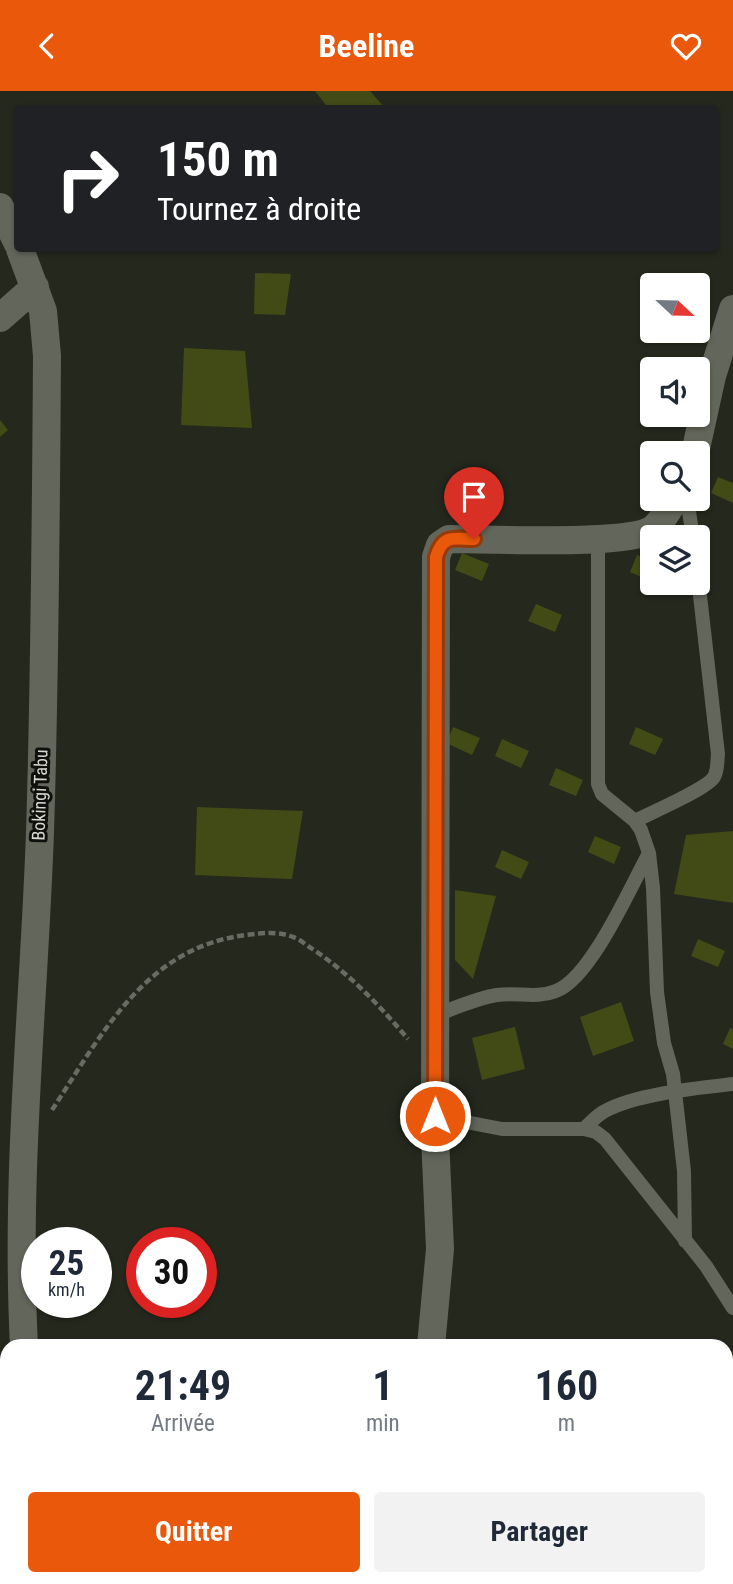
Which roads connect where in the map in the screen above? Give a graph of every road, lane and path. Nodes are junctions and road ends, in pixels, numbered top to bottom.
1 (0, 207) edge
2 (14, 236) edge
3 (20, 252) edge
4 (35, 286) junction
5 (733, 309) edge
6 (0, 318) edge
7 (698, 441) edge
8 (666, 511) edge
9 (598, 539) junction
10 (700, 595) edge
11 (635, 821) junction
12 (649, 853) junction
13 (436, 1015) junction
14 (413, 1045) dead end
15 (733, 1084) edge
16 (674, 1091) junction
17 (52, 1111) dead end
18 (435, 1116) junction
19 (584, 1129) junction
20 (685, 1241) junction
21 (733, 1308) edge
22 (24, 1339) edge
23 (432, 1339) edge

1 - 2 street
3 - 4 street, Bokingi Tabu
4 - 6 street
4 - 22 street, Bokingi Tabu
5 - 7 street
8 - 9 street
9 - 11 lane
9 - 13 street
10 - 11 lane
11 - 12 lane
12 - 13 lane
12 - 16 lane
13 - 18 street
14 - 17 path
15 - 16 lane
16 - 19 lane
16 - 20 lane
18 - 19 lane
18 - 23 street
19 - 20 lane
20 - 21 lane

